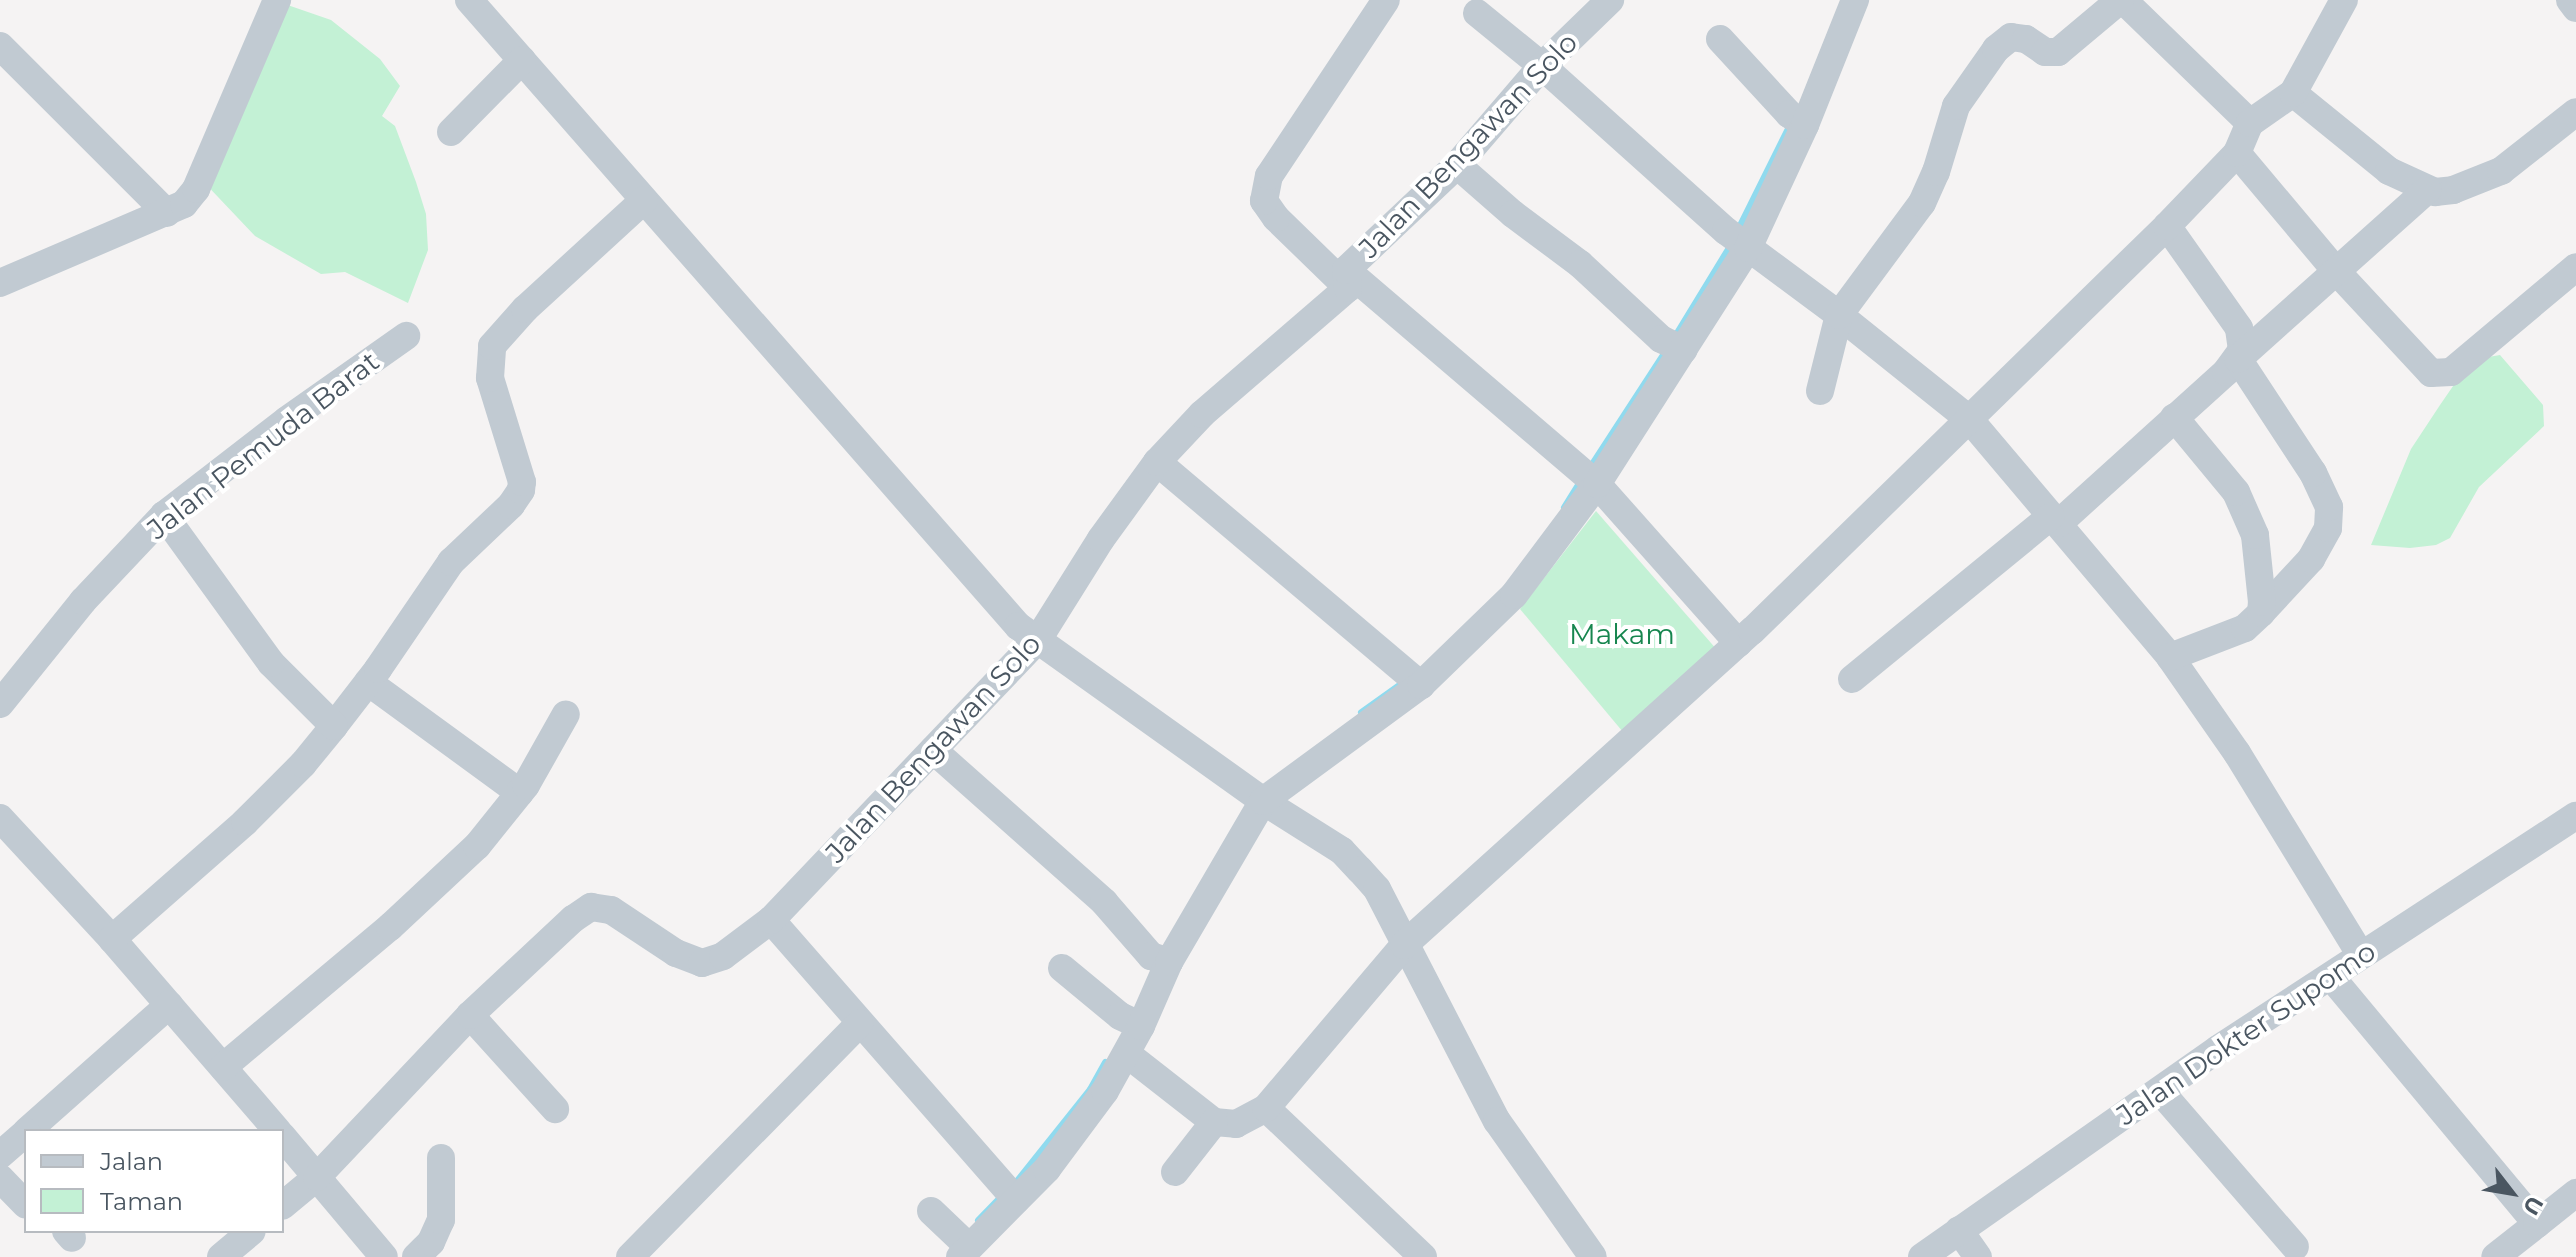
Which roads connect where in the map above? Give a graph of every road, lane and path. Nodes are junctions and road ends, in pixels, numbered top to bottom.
1 (277, 0) edge
2 (469, 0) edge
3 (1386, 0) edge
4 (1610, 0) edge
5 (1855, 0) edge
6 (2122, 0) edge
7 (2344, 0) edge
8 (2570, 0) edge
9 (2576, 8) edge
10 (1477, 13) dead end
11 (1720, 39) dead end
12 (0, 46) edge
13 (522, 60) junction
14 (1542, 66) junction
15 (2293, 93) junction
16 (2576, 112) edge
17 (1798, 120) junction
18 (2250, 123) junction
19 (451, 132) dead end
20 (2237, 153) junction
21 (1457, 165) junction
22 (2427, 190) junction
23 (644, 200) junction
24 (167, 213) junction
25 (2167, 226) junction
26 (1738, 239) junction
27 (2576, 267) edge
28 (2337, 272) junction
29 (1347, 279) junction
30 (0, 283) edge
31 (1839, 315) junction
32 (406, 336) dead end
33 (1674, 345) junction
34 (2238, 359) junction
35 (1820, 391) dead end
36 (2174, 417) junction
37 (1970, 420) junction
38 (1157, 462) junction
39 (1588, 477) junction
40 (164, 515) junction
41 (2055, 520) junction
42 (2261, 613) junction
43 (1037, 641) junction
44 (1738, 643) junction
45 (2170, 657) junction
46 (1852, 679) dead end
47 (1415, 680) junction
48 (368, 682) junction
49 (0, 704) edge
50 (566, 714) dead end
51 (334, 726) junction
52 (933, 750) junction
53 (520, 793) junction
54 (1263, 801) junction
55 (2576, 816) edge
56 (0, 818) edge
57 (771, 920) junction
58 (112, 939) junction
59 (1404, 945) junction
60 (2361, 955) junction
61 (1162, 960) junction
62 (1062, 968) dead end
63 (2332, 978) junction
64 (169, 1005) junction
65 (470, 1015) junction
66 (1131, 1021) junction
67 (859, 1024) junction
68 (1127, 1054) junction
69 (223, 1067) junction
70 (2160, 1091) junction
71 (1266, 1108) junction
72 (555, 1109) dead end
73 (1214, 1122) junction
74 (30, 1129) edge
75 (276, 1129) edge
76 (24, 1135) edge
77 (284, 1138) edge
78 (0, 1155) edge
79 (441, 1158) dead end
80 (1175, 1172) dead end
81 (317, 1177) junction
82 (0, 1178) edge
83 (1009, 1193) junction
84 (2576, 1193) edge
85 (24, 1203) edge
86 (284, 1204) edge
87 (931, 1211) dead end
88 (2537, 1224) junction
89 (1959, 1230) junction
90 (250, 1233) edge
91 (962, 1245) edge
92 (2295, 1247) dead end
93 (221, 1257) edge
94 (384, 1257) edge
95 (416, 1257) edge
96 (630, 1257) edge
97 (1423, 1257) edge
98 (1593, 1257) edge
99 (1922, 1257) edge
100 (1978, 1257) edge
101 (2495, 1257) edge

1 - 24 street
2 - 13 street
3 - 29 street
4 - 14 street, Jalan Bengawan Solo
5 - 17 street
6 - 18 street
6 - 31 street
7 - 15 street
8 - 9 street
10 - 14 street
11 - 17 street
12 - 24 street
13 - 19 street
13 - 23 street
14 - 21 street, Jalan Bengawan Solo
14 - 26 street
15 - 18 street
15 - 22 street
16 - 22 street
17 - 26 street
18 - 20 street
20 - 25 street
20 - 28 street
21 - 29 street, Jalan Bengawan Solo
21 - 33 street
22 - 28 street
23 - 43 street
23 - 48 street
24 - 30 street
25 - 34 street
25 - 37 street
26 - 31 street
26 - 33 street
27 - 28 street
28 - 34 street
29 - 38 street, Jalan Bengawan Solo
29 - 39 street
31 - 35 street
31 - 37 street
32 - 40 street, Jalan Pemuda Barat
33 - 39 street
34 - 36 street
34 - 42 street
36 - 41 street
36 - 42 street
37 - 41 street
37 - 44 street
38 - 43 street, Jalan Bengawan Solo
38 - 47 street
39 - 44 street
39 - 47 street
40 - 49 street, Jalan Pemuda Barat
40 - 51 street
41 - 45 street
41 - 46 street
42 - 45 street
43 - 52 street, Jalan Bengawan Solo
43 - 54 street
44 - 59 street
45 - 60 street
47 - 54 street
48 - 51 street
48 - 53 street
50 - 53 street
51 - 58 street
52 - 57 street, Jalan Bengawan Solo
52 - 61 street
53 - 69 street
54 - 59 street
54 - 61 street
55 - 60 street, Jalan Dokter Supomo
56 - 58 street
57 - 65 street, Jalan Bengawan Solo
57 - 67 street
58 - 64 street
59 - 71 street
59 - 98 street
60 - 63 street, Jalan Dokter Supomo
61 - 66 street
62 - 66 street
63 - 70 street, Jalan Dokter Supomo
63 - 88 street
64 - 69 street
64 - 74 street
65 - 72 street
65 - 81 street, Jalan Bengawan Solo
66 - 68 street
67 - 83 street
67 - 96 street
68 - 73 street
68 - 83 street
69 - 75 street
70 - 89 street, Jalan Dokter Supomo
70 - 92 street
71 - 73 street
71 - 97 street
73 - 80 street
76 - 78 street
77 - 81 street
79 - 95 street
81 - 86 street, Jalan Bengawan Solo
81 - 94 street
82 - 85 street
83 - 91 street
84 - 88 street
87 - 91 street
88 - 101 street
89 - 99 street, Jalan Dokter Supomo
89 - 100 street
90 - 93 street

